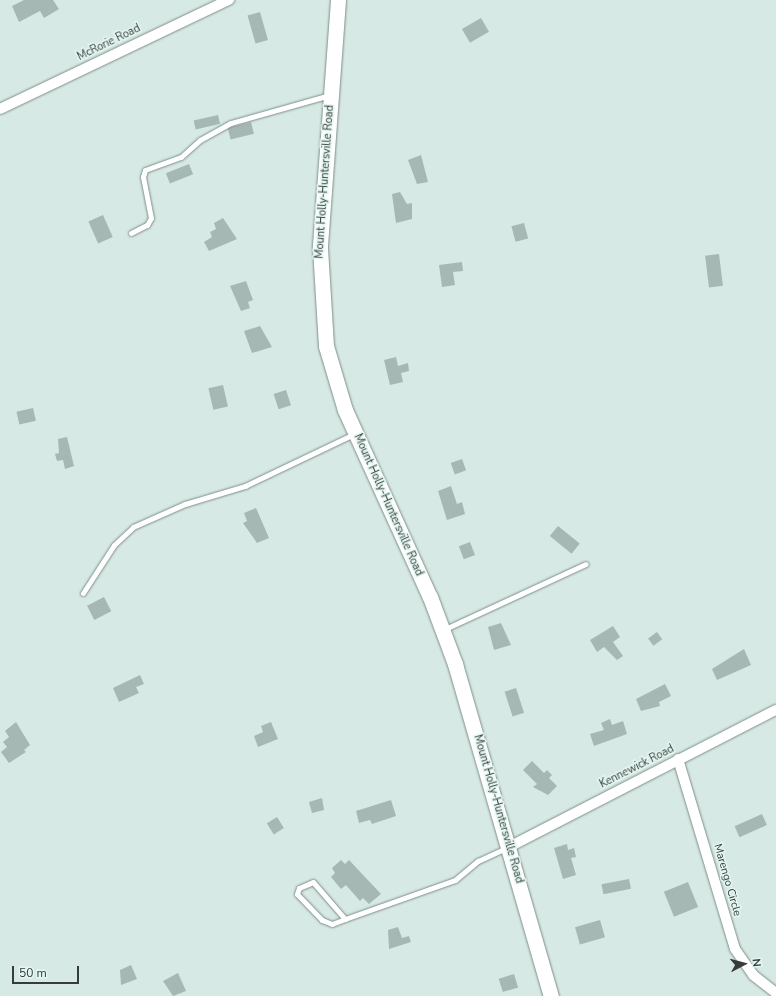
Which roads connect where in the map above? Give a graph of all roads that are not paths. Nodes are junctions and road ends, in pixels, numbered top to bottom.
1 (229, 0) edge
2 (338, 0) edge
3 (331, 94) junction
4 (0, 109) edge
5 (131, 233) dead end
6 (355, 434) junction
7 (586, 564) dead end
8 (83, 594) dead end
9 (442, 630) junction
10 (776, 710) edge
11 (678, 760) junction
12 (509, 847) junction
13 (345, 919) junction
14 (776, 993) edge
15 (550, 995) edge

1 - 4 street, McRorie Road
2 - 3 main road, Mount Holly-Huntersville Road
3 - 5 lane
3 - 6 main road, Mount Holly-Huntersville Road
6 - 8 lane
6 - 9 main road, Mount Holly-Huntersville Road
7 - 9 lane
9 - 12 main road, Mount Holly-Huntersville Road
10 - 11 street, Kennewick Road
11 - 12 street, Kennewick Road
11 - 14 street, Marengo Circle
12 - 13 lane
12 - 15 main road, Mount Holly-Huntersville Road
13 - 13 lane

